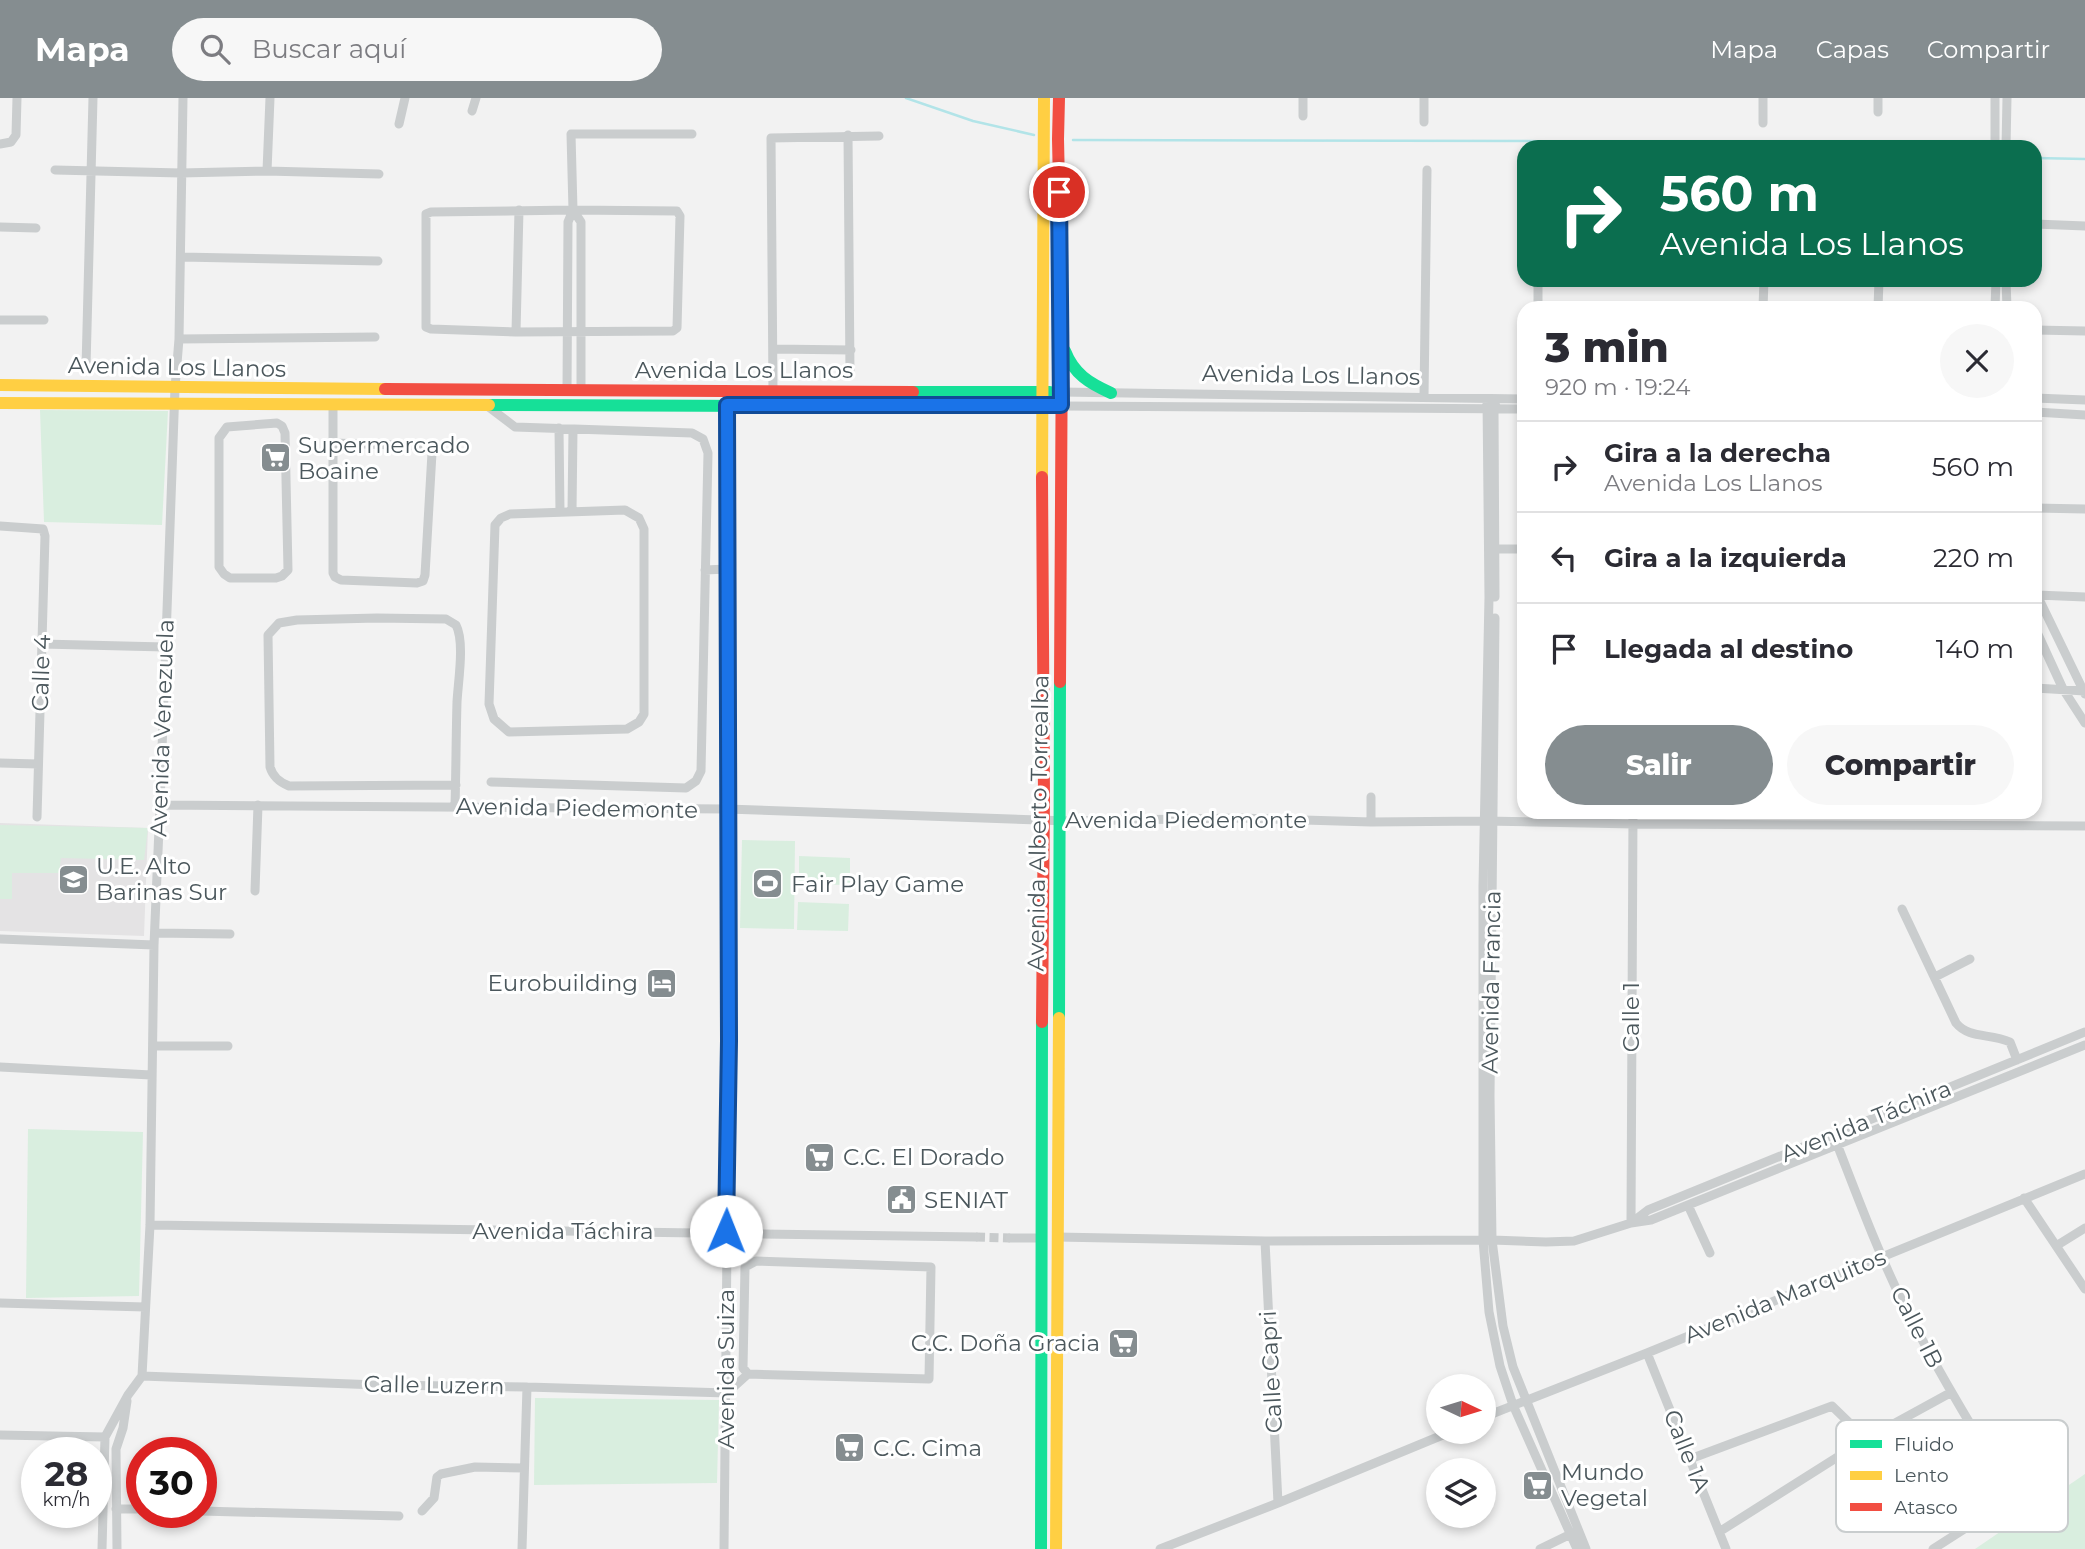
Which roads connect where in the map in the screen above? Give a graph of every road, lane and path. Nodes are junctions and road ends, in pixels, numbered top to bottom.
1 (17, 98) edge
2 (93, 98) edge
3 (183, 98) edge
4 (271, 98) edge
5 (405, 98) edge
6 (476, 98) edge
7 (1044, 98) edge
8 (1059, 98) edge
9 (1303, 98) edge
10 (1424, 98) edge
11 (1763, 98) edge
12 (1878, 98) edge
13 (1995, 98) edge
14 (2007, 98) edge
15 (472, 111) dead end
16 (1878, 112) dead end
17 (1303, 116) dead end
18 (1424, 122) dead end
19 (1763, 123) dead end
20 (399, 124) dead end
21 (692, 134) dead end
22 (848, 135) junction
23 (879, 136) dead end
24 (1995, 140) edge
25 (2006, 140) edge
26 (0, 144) edge
27 (55, 170) dead end
28 (1427, 170) dead end
29 (90, 171) junction
30 (267, 171) junction
31 (181, 173) junction
32 (379, 174) dead end
33 (519, 210) junction
34 (573, 210) junction
35 (2042, 224) edge
36 (2085, 226) edge
37 (0, 227) edge
38 (36, 228) dead end
39 (181, 257) junction
40 (378, 261) dead end
41 (0, 320) edge
42 (44, 320) dead end
43 (2042, 330) edge
44 (2085, 331) edge
45 (516, 332) junction
46 (568, 332) junction
47 (581, 332) junction
48 (375, 337) dead end
49 (179, 339) junction
50 (1061, 340) junction
51 (774, 349) junction
52 (851, 349) junction
53 (86, 367) dead end
54 (850, 374) dead end
55 (0, 385) edge
56 (175, 388) junction
57 (773, 390) junction
58 (567, 391) junction
59 (581, 391) junction
60 (728, 391) junction
61 (1044, 392) junction
62 (1061, 392) junction
63 (1111, 393) junction
64 (1424, 397) junction
65 (2042, 398) edge
66 (1517, 400) edge
67 (2085, 400) edge
68 (0, 403) edge
69 (1491, 404) junction
70 (174, 405) junction
71 (248, 405) junction
72 (334, 405) junction
73 (486, 405) junction
74 (727, 405) junction
75 (1061, 405) junction
76 (1044, 406) junction
77 (1517, 409) edge
78 (2042, 412) edge
79 (2085, 415) edge
80 (249, 424) junction
81 (559, 428) junction
82 (573, 429) junction
83 (333, 443) junction
84 (2042, 508) edge
85 (2085, 509) edge
86 (560, 512) junction
87 (572, 512) junction
88 (0, 526) edge
89 (1492, 549) junction
90 (1517, 549) edge
91 (727, 569) junction
92 (705, 570) junction
93 (2042, 593) edge
94 (2085, 597) edge
95 (2042, 605) edge
96 (2042, 643) edge
97 (42, 644) junction
98 (165, 647) junction
99 (2042, 688) edge
100 (2063, 689) junction
101 (2084, 692) edge
102 (2085, 723) edge
103 (0, 763) edge
104 (38, 764) junction
105 (491, 782) dead end
106 (456, 785) junction
107 (1371, 797) dead end
108 (160, 805) junction
109 (258, 806) junction
110 (455, 806) junction
111 (727, 809) junction
112 (37, 817) dead end
113 (1633, 819) edge
114 (1043, 820) junction
115 (1059, 821) junction
116 (1371, 822) junction
117 (1489, 822) junction
118 (1633, 824) junction
119 (2085, 826) edge
120 (255, 891) dead end
121 (1902, 909) dead end
122 (155, 933) junction
123 (230, 934) dead end
124 (0, 939) edge
125 (153, 945) junction
126 (1970, 959) dead end
127 (1935, 976) junction
128 (2085, 1032) edge
129 (2085, 1045) edge
130 (153, 1046) junction
131 (228, 1046) dead end
132 (2017, 1060) junction
133 (0, 1067) edge
134 (151, 1075) junction
135 (1838, 1144) junction
136 (2085, 1174) edge
137 (2024, 1198) junction
138 (1688, 1205) junction
139 (1649, 1215) junction
140 (1631, 1223) junction
141 (150, 1225) junction
142 (2085, 1228) edge
143 (726, 1231) junction
144 (976, 1237) tunnel mouth
145 (1057, 1237) junction
146 (1010, 1238) tunnel mouth
147 (1042, 1238) junction
148 (1488, 1240) junction
149 (1265, 1241) junction
150 (2056, 1246) junction
151 (1710, 1253) dead end
152 (1882, 1256) junction
153 (2085, 1289) edge
154 (0, 1303) edge
155 (145, 1307) junction
156 (1647, 1353) junction
157 (748, 1374) junction
158 (142, 1376) junction
159 (527, 1387) junction
160 (1950, 1392) junction
161 (727, 1393) junction
162 (128, 1395) junction
163 (1525, 1401) junction
164 (1513, 1405) junction
165 (1496, 1412) edge
166 (1846, 1420) edge
167 (1900, 1420) edge
168 (1967, 1420) edge
169 (0, 1435) edge
170 (105, 1437) joint
171 (1426, 1442) edge
172 (1836, 1458) edge
173 (1690, 1459) junction
174 (524, 1468) junction
175 (1278, 1503) junction
176 (116, 1509) junction
177 (126, 1509) edge
178 (217, 1511) edge
179 (422, 1511) dead end
180 (399, 1516) dead end
181 (103, 1528) edge
182 (1575, 1532) junction
183 (1719, 1532) junction
184 (1960, 1532) edge
185 (1057, 1546) edge
186 (102, 1549) edge
187 (117, 1549) edge
188 (522, 1549) edge
189 (724, 1549) edge
190 (1041, 1549) edge
191 (1160, 1549) edge
192 (1540, 1549) edge
193 (1577, 1549) edge
194 (1586, 1549) edge
195 (1726, 1549) edge
196 (1933, 1549) edge

1 - 26 street
2 - 29 street
3 - 31 street, Avenida Venezuela
4 - 30 street
5 - 20 street
6 - 15 street
7 - 61 main road, Avenida Alberto Torrealba
8 - 50 main road, Avenida Alberto Torrealba
9 - 17 street
10 - 18 street
11 - 19 street
12 - 16 street
13 - 24 street
14 - 25 street
21 - 34 street
22 - 23 street
22 - 51 street
22 - 52 street
27 - 29 street
28 - 64 street, Avenida Los Llanos
29 - 31 street
29 - 53 street
30 - 31 street
30 - 32 street
31 - 39 street, Avenida Venezuela
33 - 34 street
33 - 45 street
33 - 45 street
34 - 46 street
34 - 47 street
34 - 47 street
35 - 36 street
37 - 38 street
39 - 40 street
39 - 49 street, Avenida Venezuela
41 - 42 street
43 - 44 street
45 - 46 street
46 - 47 street
46 - 58 street
47 - 59 street
48 - 49 street
49 - 56 street, Avenida Venezuela
50 - 62 main road, Avenida Alberto Torrealba
50 - 63 main road
51 - 52 street
51 - 57 street
52 - 54 street
55 - 56 main road, Avenida Los Llanos
56 - 58 main road, Avenida Los Llanos
56 - 70 street, Avenida Venezuela
57 - 60 main road, Avenida Los Llanos
57 - 61 main road, Avenida Los Llanos
58 - 59 main road, Avenida Los Llanos
59 - 60 main road, Avenida Los Llanos
60 - 74 street, Avenida Suiza
61 - 62 main road, Avenida Los Llanos
61 - 76 main road, Avenida Alberto Torrealba
62 - 63 street, Avenida Los Llanos
62 - 75 main road, Avenida Alberto Torrealba
63 - 64 street, Avenida Los Llanos
64 - 69 street, Avenida Los Llanos
65 - 67 street
66 - 69 street, Avenida Los Llanos
68 - 70 main road, Avenida Los Llanos
69 - 75 street, Avenida Los Llanos
69 - 77 street, Avenida Los Llanos
69 - 89 street, Avenida Francia
70 - 71 main road, Avenida Los Llanos
70 - 98 street, Avenida Venezuela
71 - 72 main road, Avenida Los Llanos
71 - 80 street
72 - 73 main road, Avenida Los Llanos
72 - 83 street
73 - 74 main road, Avenida Los Llanos
73 - 81 street
74 - 76 main road, Avenida Los Llanos
74 - 91 street, Avenida Suiza
75 - 76 main road, Avenida Los Llanos
75 - 115 main road, Avenida Alberto Torrealba
76 - 114 main road, Avenida Alberto Torrealba
78 - 79 street
80 - 80 street
81 - 82 street
81 - 86 street
82 - 87 street
82 - 92 street
83 - 83 street
84 - 85 street
86 - 87 street
86 - 87 street
88 - 97 street, Calle 4
89 - 90 street
89 - 117 street, Avenida Francia
91 - 92 street
91 - 111 street, Avenida Suiza
92 - 105 street
93 - 94 street
95 - 101 street
96 - 100 street
97 - 98 street
97 - 104 street, Calle 4
98 - 108 street, Avenida Venezuela
99 - 100 street
100 - 101 street
100 - 102 street
103 - 104 street
104 - 112 street, Calle 4
106 - 106 street
106 - 110 street
107 - 116 street
108 - 109 street, Avenida Piedemonte
108 - 122 street, Avenida Venezuela
109 - 110 street, Avenida Piedemonte
109 - 120 street
110 - 111 street, Avenida Piedemonte
111 - 114 street, Avenida Piedemonte
111 - 143 street, Avenida Suiza
113 - 118 street, Calle 1
114 - 115 street, Avenida Piedemonte
114 - 147 main road, Avenida Alberto Torrealba
115 - 116 street, Avenida Piedemonte
115 - 145 main road, Avenida Alberto Torrealba
116 - 117 street, Avenida Piedemonte
117 - 118 street, Avenida Piedemonte
117 - 148 street, Avenida Francia
118 - 119 street, Avenida Piedemonte
118 - 140 street, Calle 1
121 - 127 street
122 - 123 street
122 - 125 street, Avenida Venezuela
124 - 125 street
125 - 130 street, Avenida Venezuela
126 - 127 street
127 - 132 street
128 - 132 street, Avenida Táchira
129 - 135 street
130 - 131 street
130 - 134 street, Avenida Venezuela
132 - 139 street, Avenida Táchira
133 - 134 street
134 - 141 street, Avenida Venezuela
135 - 138 street
135 - 152 street, Calle 1B
136 - 137 street, Avenida Marquitos
137 - 150 street
137 - 152 street, Avenida Marquitos
138 - 139 street
138 - 151 street
139 - 140 street
140 - 148 street
141 - 143 street, Avenida Táchira
141 - 155 street, Avenida Venezuela
142 - 150 street
143 - 144 street, Avenida Táchira
143 - 161 street, Avenida Suiza
145 - 149 street
145 - 185 main road, Avenida Alberto Torrealba
146 - 147 street
147 - 190 main road, Avenida Alberto Torrealba
148 - 149 street
148 - 163 street, Avenida Francia
148 - 164 street, Avenida Francia
149 - 175 street, Calle Capri
150 - 153 street
152 - 156 street, Avenida Marquitos
152 - 160 street, Calle 1B
154 - 155 street
155 - 158 street, Avenida Venezuela
156 - 163 street, Avenida Marquitos
156 - 173 street, Calle 1A
157 - 157 street
157 - 161 street
158 - 159 street, Calle Luzern
158 - 162 street
159 - 161 street, Calle Luzern
159 - 174 street
160 - 167 street
160 - 168 street, Calle 1B
161 - 189 street, Avenida Suiza
162 - 170 street
162 - 176 street
163 - 164 street, Avenida Marquitos
163 - 182 street, Avenida Francia
164 - 165 street, Avenida Marquitos
164 - 182 street, Avenida Francia
166 - 173 street
169 - 170 street
171 - 175 street
172 - 183 street
173 - 183 street, Calle 1A
174 - 179 street
174 - 188 street
175 - 191 street
176 - 177 street
176 - 187 street
178 - 180 street
181 - 186 street
182 - 192 street
182 - 193 street, Avenida Francia
182 - 194 street, Avenida Francia
183 - 195 street, Calle 1A
184 - 196 street, Calle 1B

